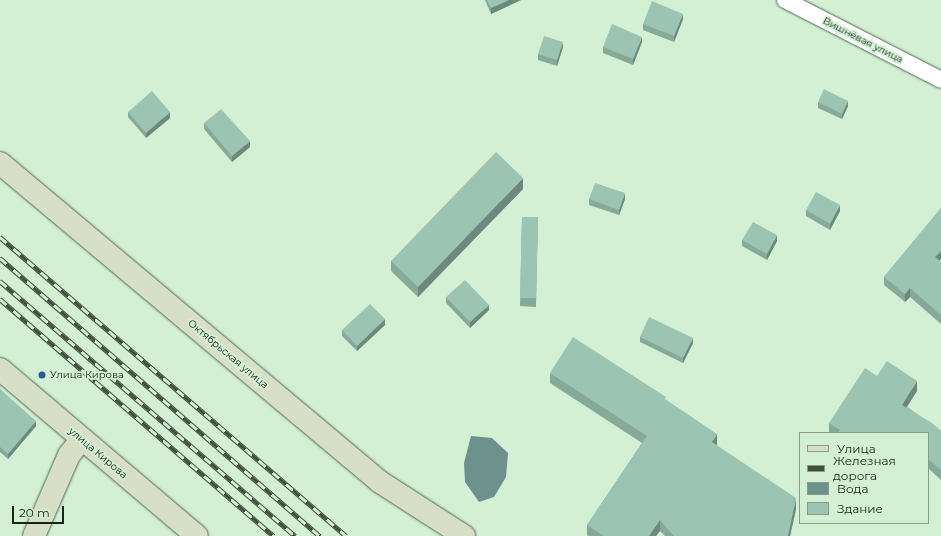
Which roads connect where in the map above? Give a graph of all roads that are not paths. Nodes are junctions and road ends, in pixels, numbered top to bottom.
1 (785, 0) edge
2 (941, 80) edge
3 (0, 163) edge
4 (0, 369) edge
5 (82, 439) junction
6 (34, 536) edge
7 (197, 536) edge
8 (464, 536) edge

1 - 2 street, Вишнёвая улица
3 - 8 street, Октябрьская улица
4 - 5 street, улица Кирова
5 - 6 street
5 - 7 street, улица Кирова

